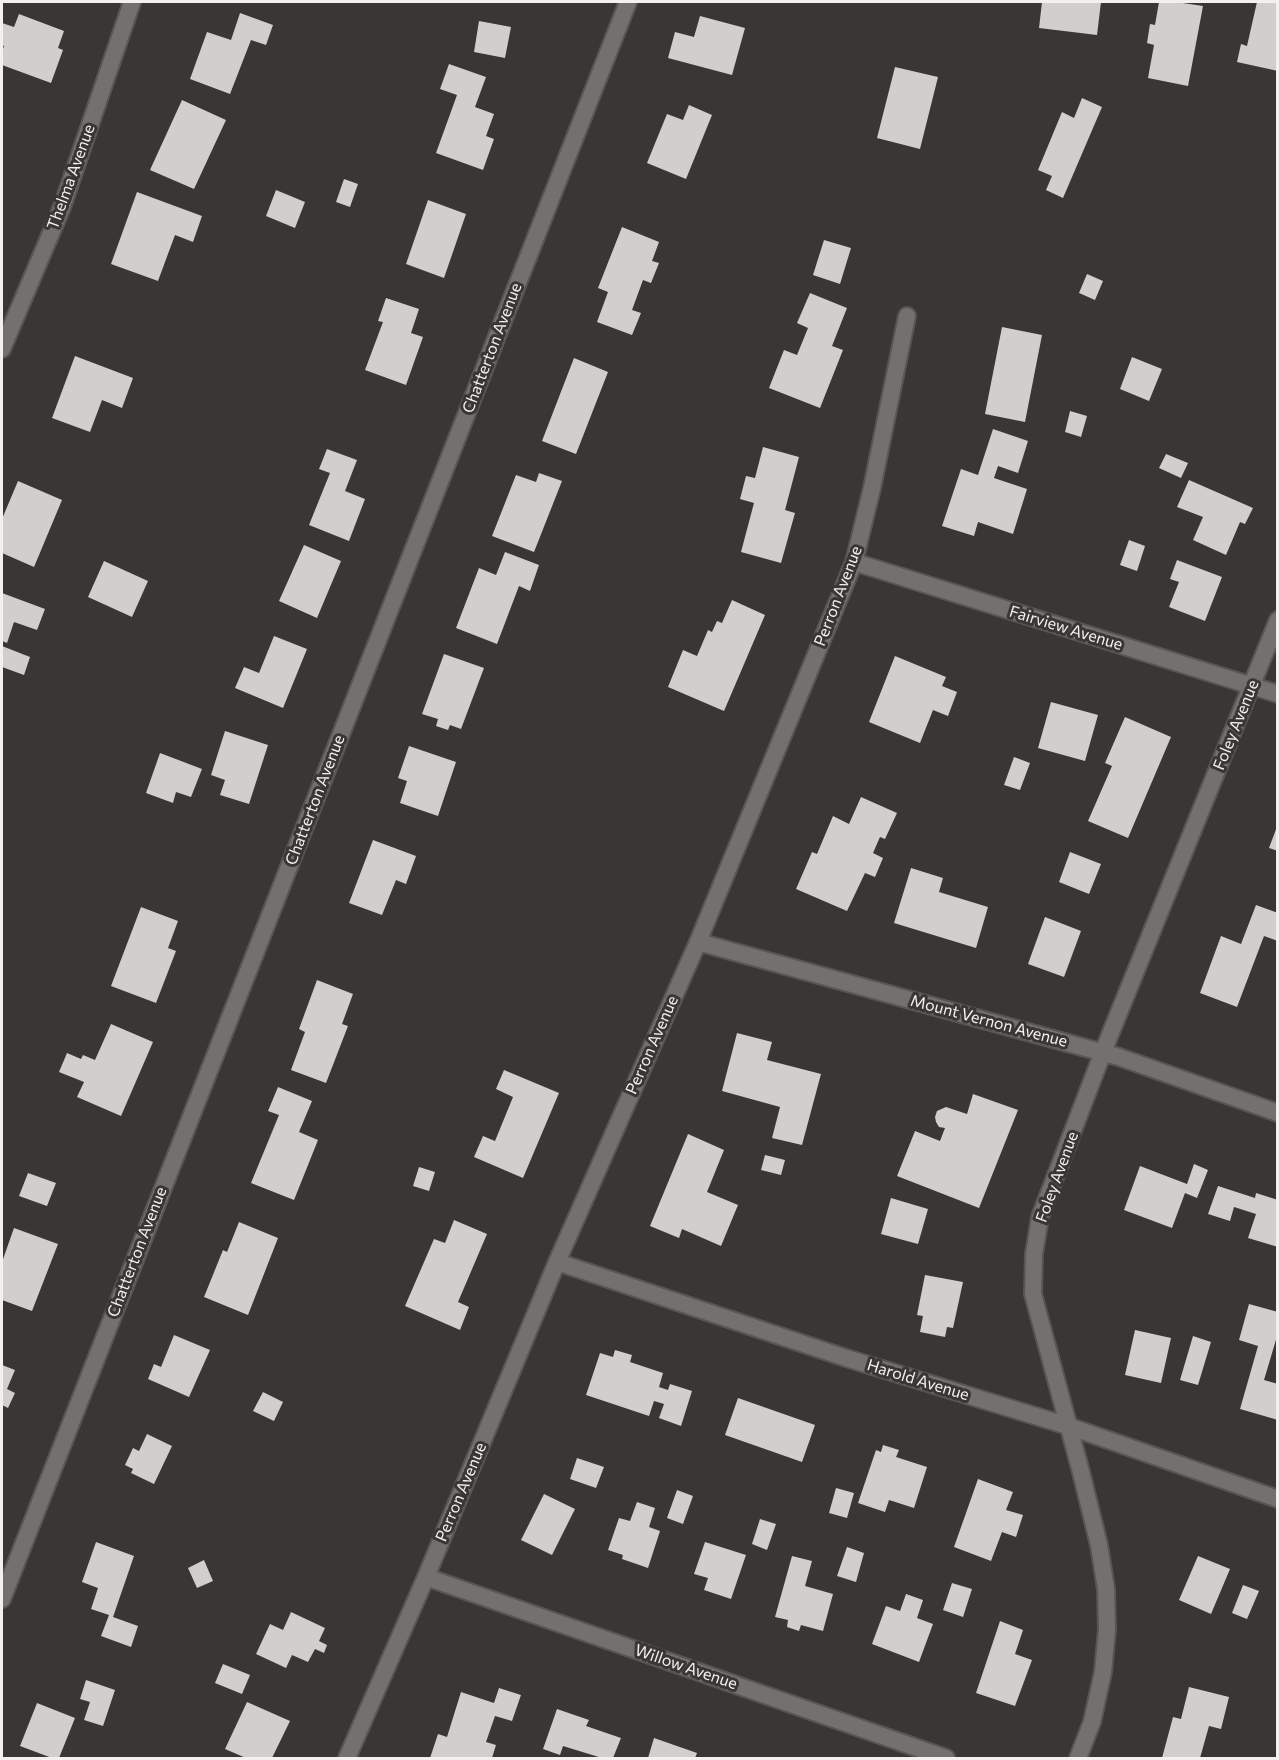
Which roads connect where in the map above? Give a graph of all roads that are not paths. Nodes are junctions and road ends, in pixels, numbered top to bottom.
1 (132, 2) edge
2 (628, 2) edge
3 (907, 316) dead end
4 (2, 349) edge
5 (854, 562) junction
6 (1278, 620) edge
7 (1251, 686) junction
8 (1278, 694) edge
9 (698, 942) junction
10 (1103, 1052) junction
11 (1278, 1113) edge
12 (557, 1262) junction
13 (1068, 1426) junction
14 (1278, 1498) edge
15 (426, 1577) junction
16 (2, 1599) edge
17 (347, 1758) edge
18 (946, 1758) edge
19 (1078, 1758) edge

1 - 4 street, Thelma Avenue
2 - 16 street, Chatterton Avenue
3 - 5 street, Perron Avenue
5 - 7 street, Fairview Avenue
5 - 9 street, Perron Avenue
6 - 7 street, Foley Avenue
7 - 8 street, Fairview Avenue
7 - 10 street, Foley Avenue
9 - 10 street, Mount Vernon Avenue
9 - 12 street, Perron Avenue
10 - 11 street, Mount Vernon Avenue
10 - 13 street, Foley Avenue
12 - 13 street, Harold Avenue
12 - 15 street, Perron Avenue
13 - 14 street, Harold Avenue
13 - 19 street, Foley Avenue
15 - 17 street, Perron Avenue
15 - 18 street, Willow Avenue

